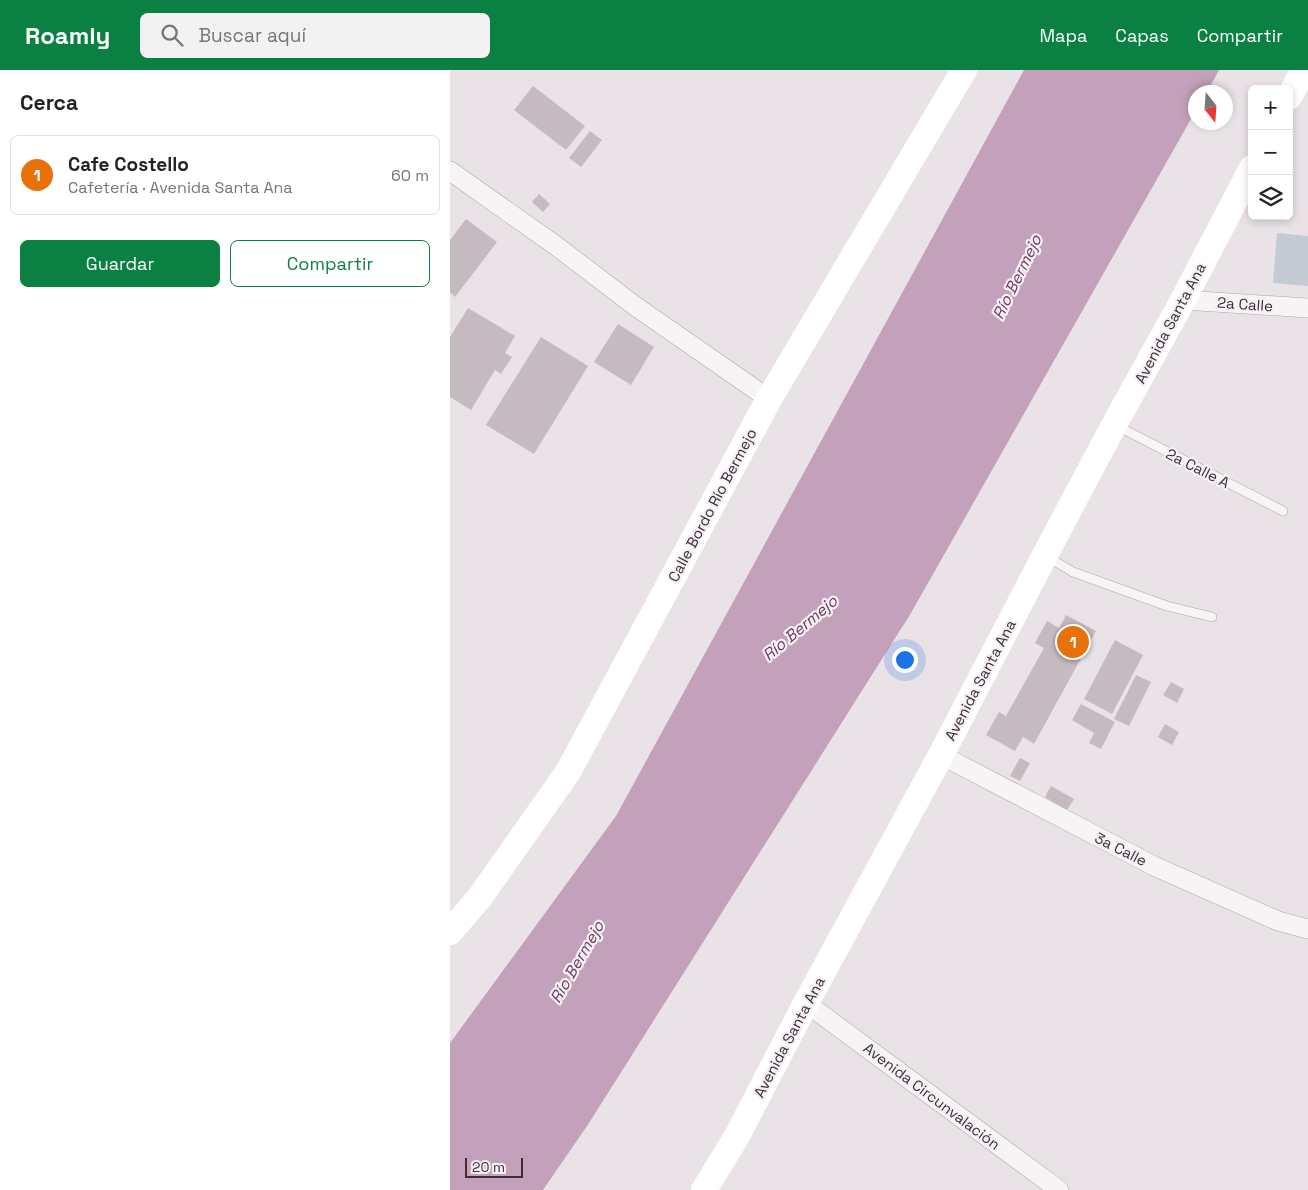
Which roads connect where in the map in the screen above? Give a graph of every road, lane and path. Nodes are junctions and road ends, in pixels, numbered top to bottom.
1 (964, 70) edge
2 (1304, 70) edge
3 (1293, 90) edge
4 (450, 171) edge
5 (1248, 175) edge
6 (1183, 300) junction
7 (1308, 308) edge
8 (770, 399) junction
9 (1114, 425) junction
10 (1283, 511) dead end
11 (1045, 556) junction
12 (1212, 617) dead end
13 (941, 755) junction
14 (1308, 929) edge
15 (450, 932) edge
16 (806, 1002) junction
17 (704, 1190) edge
18 (1059, 1190) edge

1 - 8 main road, Calle Bordo Río Bermejo
2 - 3 main road
4 - 8 street
5 - 6 main road, Avenida Santa Ana
6 - 7 street, 2a Calle
6 - 9 main road, Avenida Santa Ana
8 - 15 main road, Calle Bordo Río Bermejo
9 - 10 lane, 2a Calle A
9 - 11 main road, Avenida Santa Ana
11 - 12 lane
11 - 13 main road, Avenida Santa Ana
13 - 14 street, 3a Calle
13 - 16 main road, Avenida Santa Ana
16 - 17 main road, Avenida Santa Ana
16 - 18 street, Avenida Circunvalación

